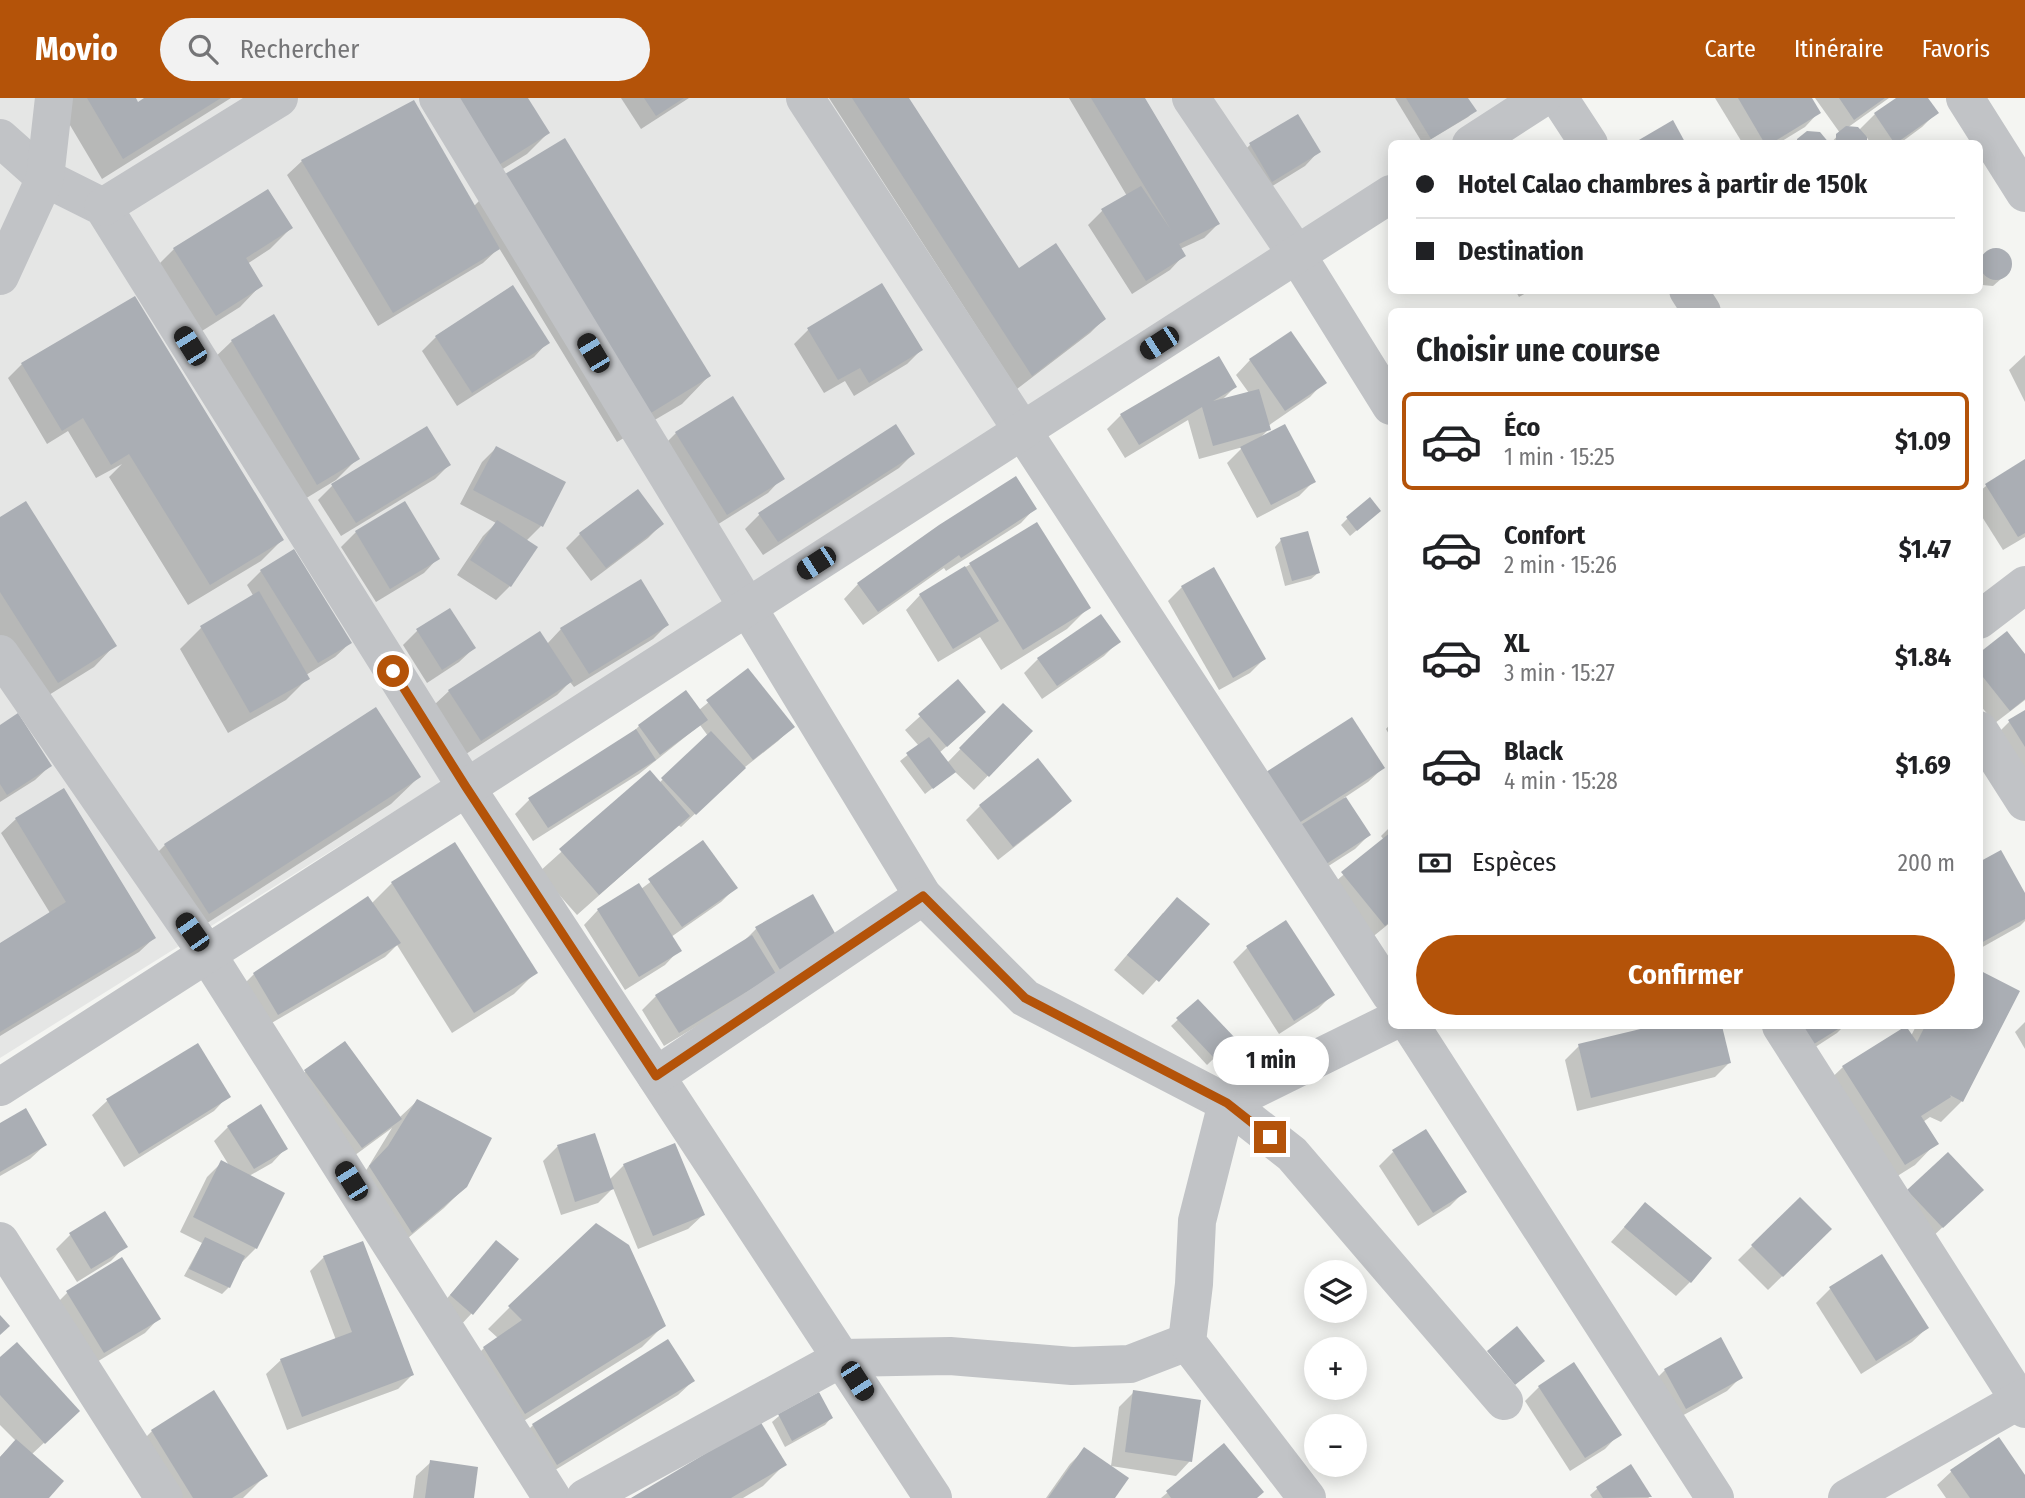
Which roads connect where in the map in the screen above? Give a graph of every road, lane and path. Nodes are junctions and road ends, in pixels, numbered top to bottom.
1 (54, 98) edge
2 (279, 98) edge
3 (438, 98) edge
4 (805, 98) edge
5 (1191, 98) edge
6 (1542, 98) edge
7 (1559, 98) edge
8 (1965, 98) edge
9 (0, 138) edge
10 (1477, 140) edge
11 (1586, 140) edge
12 (45, 178) junction
13 (2025, 193) edge
14 (1388, 196) edge
15 (103, 207) junction
16 (1297, 255) junction
17 (0, 276) edge
18 (1388, 401) edge
19 (1021, 431) junction
20 (2025, 585) edge
21 (748, 607) junction
22 (1983, 617) edge
23 (0, 654) edge
24 (1983, 736) edge
25 (466, 787) junction
26 (2025, 803) edge
27 (923, 896) junction
28 (207, 954) junction
29 (1388, 990) edge
30 (1388, 1023) edge
31 (1413, 1029) edge
32 (1783, 1029) edge
33 (656, 1076) junction
34 (0, 1087) edge
35 (1227, 1103) junction
36 (0, 1241) edge
37 (1187, 1342) junction
38 (842, 1358) junction
39 (1504, 1401) dead end
40 (2023, 1402) edge
41 (164, 1498) edge
42 (552, 1498) edge
43 (584, 1498) edge
44 (933, 1498) edge
45 (1307, 1498) edge
46 (1715, 1498) edge
47 (1847, 1498) edge

1 - 12 street
2 - 15 street
3 - 21 street
4 - 19 street
5 - 16 street
6 - 10 street
7 - 11 street
8 - 13 street
9 - 12 street
12 - 15 street
12 - 17 street
14 - 16 street
15 - 25 street
16 - 18 street
16 - 19 street
19 - 21 street
19 - 29 street
20 - 22 street
21 - 25 street
21 - 27 street
23 - 28 street
24 - 26 street
25 - 28 street
25 - 33 street
27 - 33 street
27 - 35 street
28 - 34 street
28 - 42 street
30 - 35 street
31 - 46 street
32 - 40 street
33 - 38 street
35 - 37 street
35 - 39 street
36 - 41 street
37 - 38 street
37 - 45 street
38 - 43 street
38 - 44 street
40 - 47 street

